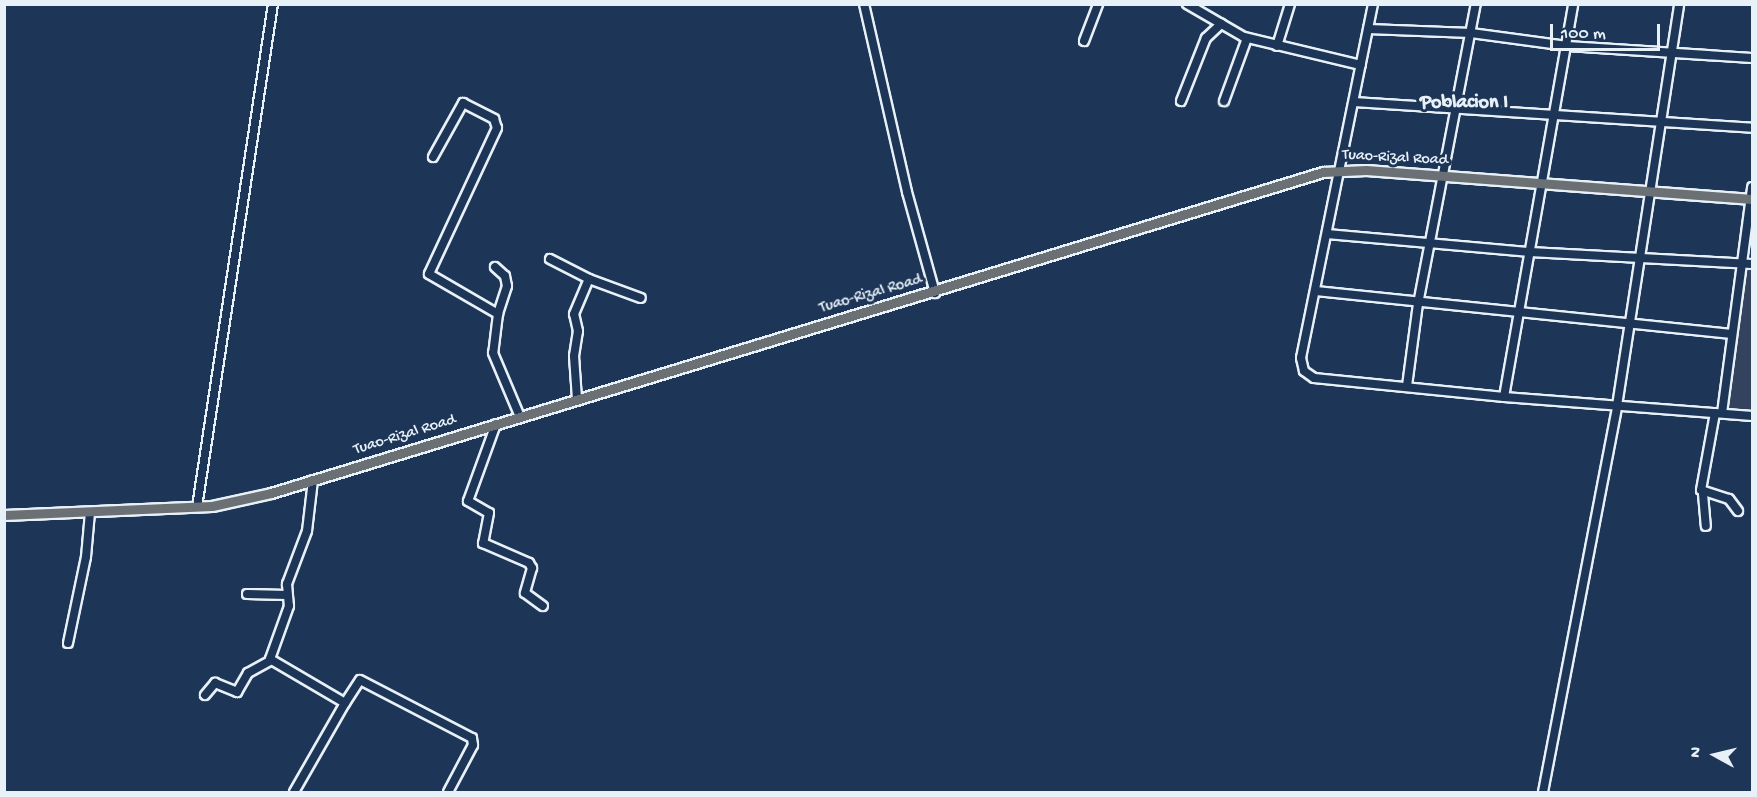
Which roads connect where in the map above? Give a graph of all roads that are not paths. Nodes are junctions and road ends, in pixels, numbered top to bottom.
1 (273, 4) edge
2 (864, 4) edge
3 (1098, 4) edge
4 (1187, 4) edge
5 (1290, 4) edge
6 (1373, 4) edge
7 (1476, 4) edge
8 (1573, 4) edge
9 (1679, 4) edge
10 (1221, 24) junction
11 (1368, 29) junction
12 (1471, 33) junction
13 (1247, 38) junction
14 (1083, 41) dead end
15 (1277, 46) junction
16 (1567, 46) junction
17 (1672, 52) junction
18 (1752, 58) edge
19 (1361, 65) junction
20 (1181, 101) dead end
21 (1224, 101) dead end
22 (1354, 102) junction
23 (1455, 110) junction
24 (1555, 116) junction
25 (1660, 123) junction
26 (1752, 128) edge
27 (433, 157) dead end
28 (1339, 170) junction
29 (1443, 177) junction
30 (1543, 184) junction
31 (1752, 187) edge
32 (1651, 192) junction
33 (1752, 199) edge
34 (1327, 234) junction
35 (1430, 244) junction
36 (1530, 252) junction
37 (1640, 258) junction
38 (550, 259) dead end
39 (1743, 263) junction
40 (1752, 264) edge
41 (495, 267) dead end
42 (589, 279) junction
43 (1316, 291) junction
44 (935, 292) junction
45 (641, 298) dead end
46 (1418, 304) junction
47 (498, 314) junction
48 (1519, 314) junction
49 (1631, 322) junction
50 (1732, 334) junction
51 (1407, 386) junction
52 (1504, 397) junction
53 (577, 399) junction
54 (1617, 406) junction
55 (1718, 413) junction
56 (1752, 416) edge
57 (520, 417) junction
58 (496, 424) junction
59 (313, 480) junction
60 (1703, 494) junction
61 (197, 507) junction
62 (1738, 511) dead end
63 (90, 512) junction
64 (4, 515) edge
65 (1706, 526) dead end
66 (247, 594) dead end
67 (287, 595) junction
68 (543, 606) dead end
69 (68, 643) dead end
70 (271, 660) junction
71 (205, 695) dead end
72 (345, 703) junction
73 (294, 792) edge
74 (448, 792) edge
75 (1543, 792) edge

1 - 61 street
2 - 44 street
3 - 14 street
4 - 10 street
5 - 15 street
6 - 11 street
7 - 12 street
8 - 16 street
9 - 17 street
10 - 13 street
10 - 20 street
11 - 12 street
11 - 19 street
12 - 16 street
12 - 23 street
13 - 15 street
13 - 21 street
15 - 19 street
16 - 17 street
16 - 24 street
17 - 18 street
17 - 25 street
19 - 22 street
22 - 23 street
22 - 28 street
23 - 24 street
23 - 29 street
24 - 25 street
24 - 30 street
25 - 26 street
25 - 32 street
27 - 47 street
28 - 29 main road, Tuao-Rizal Road
28 - 34 street
28 - 44 main road, Tuao-Rizal Road
29 - 30 main road, Tuao-Rizal Road
29 - 35 street
30 - 32 main road, Tuao-Rizal Road
30 - 36 street
31 - 33 street
32 - 33 main road, Tuao-Rizal Road
32 - 37 street
33 - 39 street
34 - 35 street
34 - 43 street
35 - 36 street
35 - 46 street
36 - 37 street
36 - 48 street
37 - 39 street
37 - 49 street
38 - 42 street
39 - 40 street
39 - 50 street
41 - 47 street
42 - 45 street
42 - 53 street
43 - 46 street
43 - 51 street
44 - 53 main road, Tuao-Rizal Road
46 - 48 street
46 - 51 street
47 - 57 street
48 - 49 street
48 - 52 street
49 - 50 street
49 - 54 street
50 - 55 street
51 - 52 street
52 - 54 street
53 - 57 main road, Tuao-Rizal Road
54 - 55 street
54 - 75 street
55 - 56 street
55 - 60 street
57 - 58 main road, Tuao-Rizal Road
58 - 59 main road, Tuao-Rizal Road
58 - 68 street
59 - 61 main road, Tuao-Rizal Road
59 - 67 street
60 - 62 street
60 - 65 street
61 - 63 main road, Tuao-Rizal Road
63 - 64 main road, Tuao-Rizal Road
63 - 69 street
66 - 67 street
67 - 70 street
70 - 71 street
70 - 72 street
72 - 73 street
72 - 74 street

